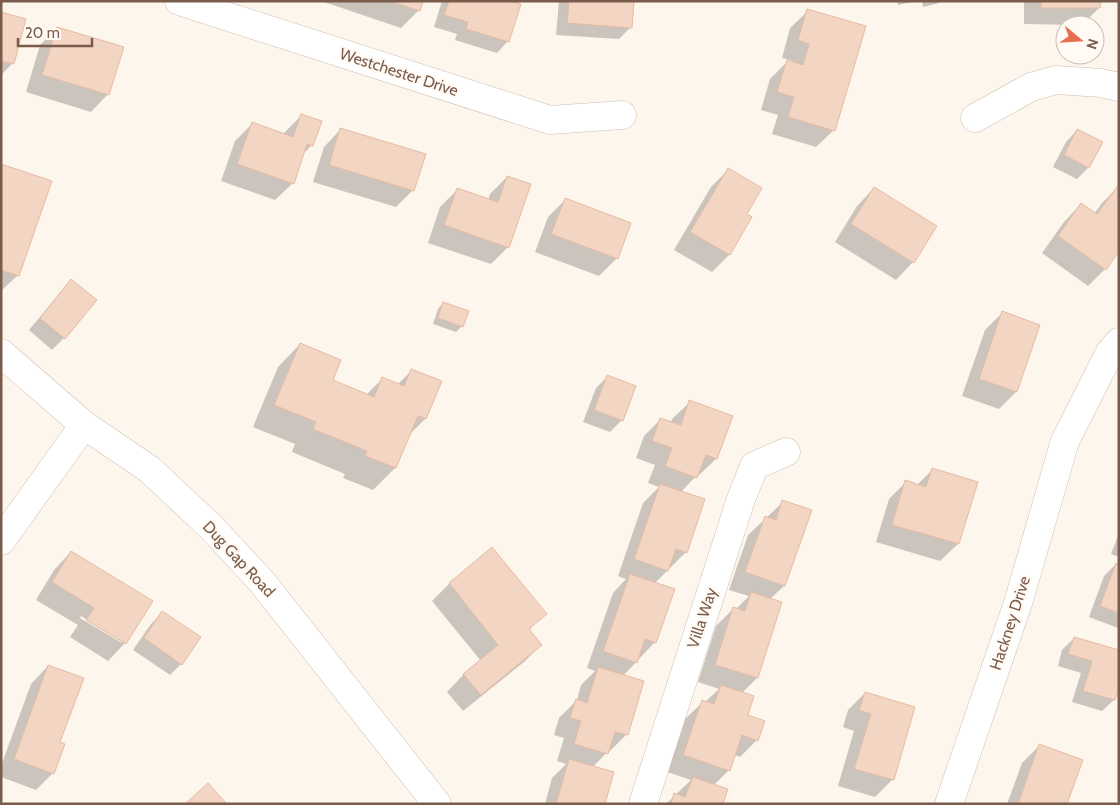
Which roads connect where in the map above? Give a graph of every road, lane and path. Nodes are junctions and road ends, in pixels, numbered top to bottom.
1 (179, 1) edge
2 (1119, 87) edge
3 (622, 115) dead end
4 (975, 118) dead end
5 (1119, 342) edge
6 (1, 353) edge
7 (84, 425) junction
8 (786, 452) dead end
9 (1, 541) edge
10 (437, 804) edge
11 (642, 804) edge
12 (949, 804) edge

1 - 3 street, Westchester Drive
2 - 4 street
5 - 12 street, Hackney Drive
6 - 7 street, Dug Gap Road
7 - 9 street
7 - 10 street, Dug Gap Road
8 - 11 street, Villa Way

